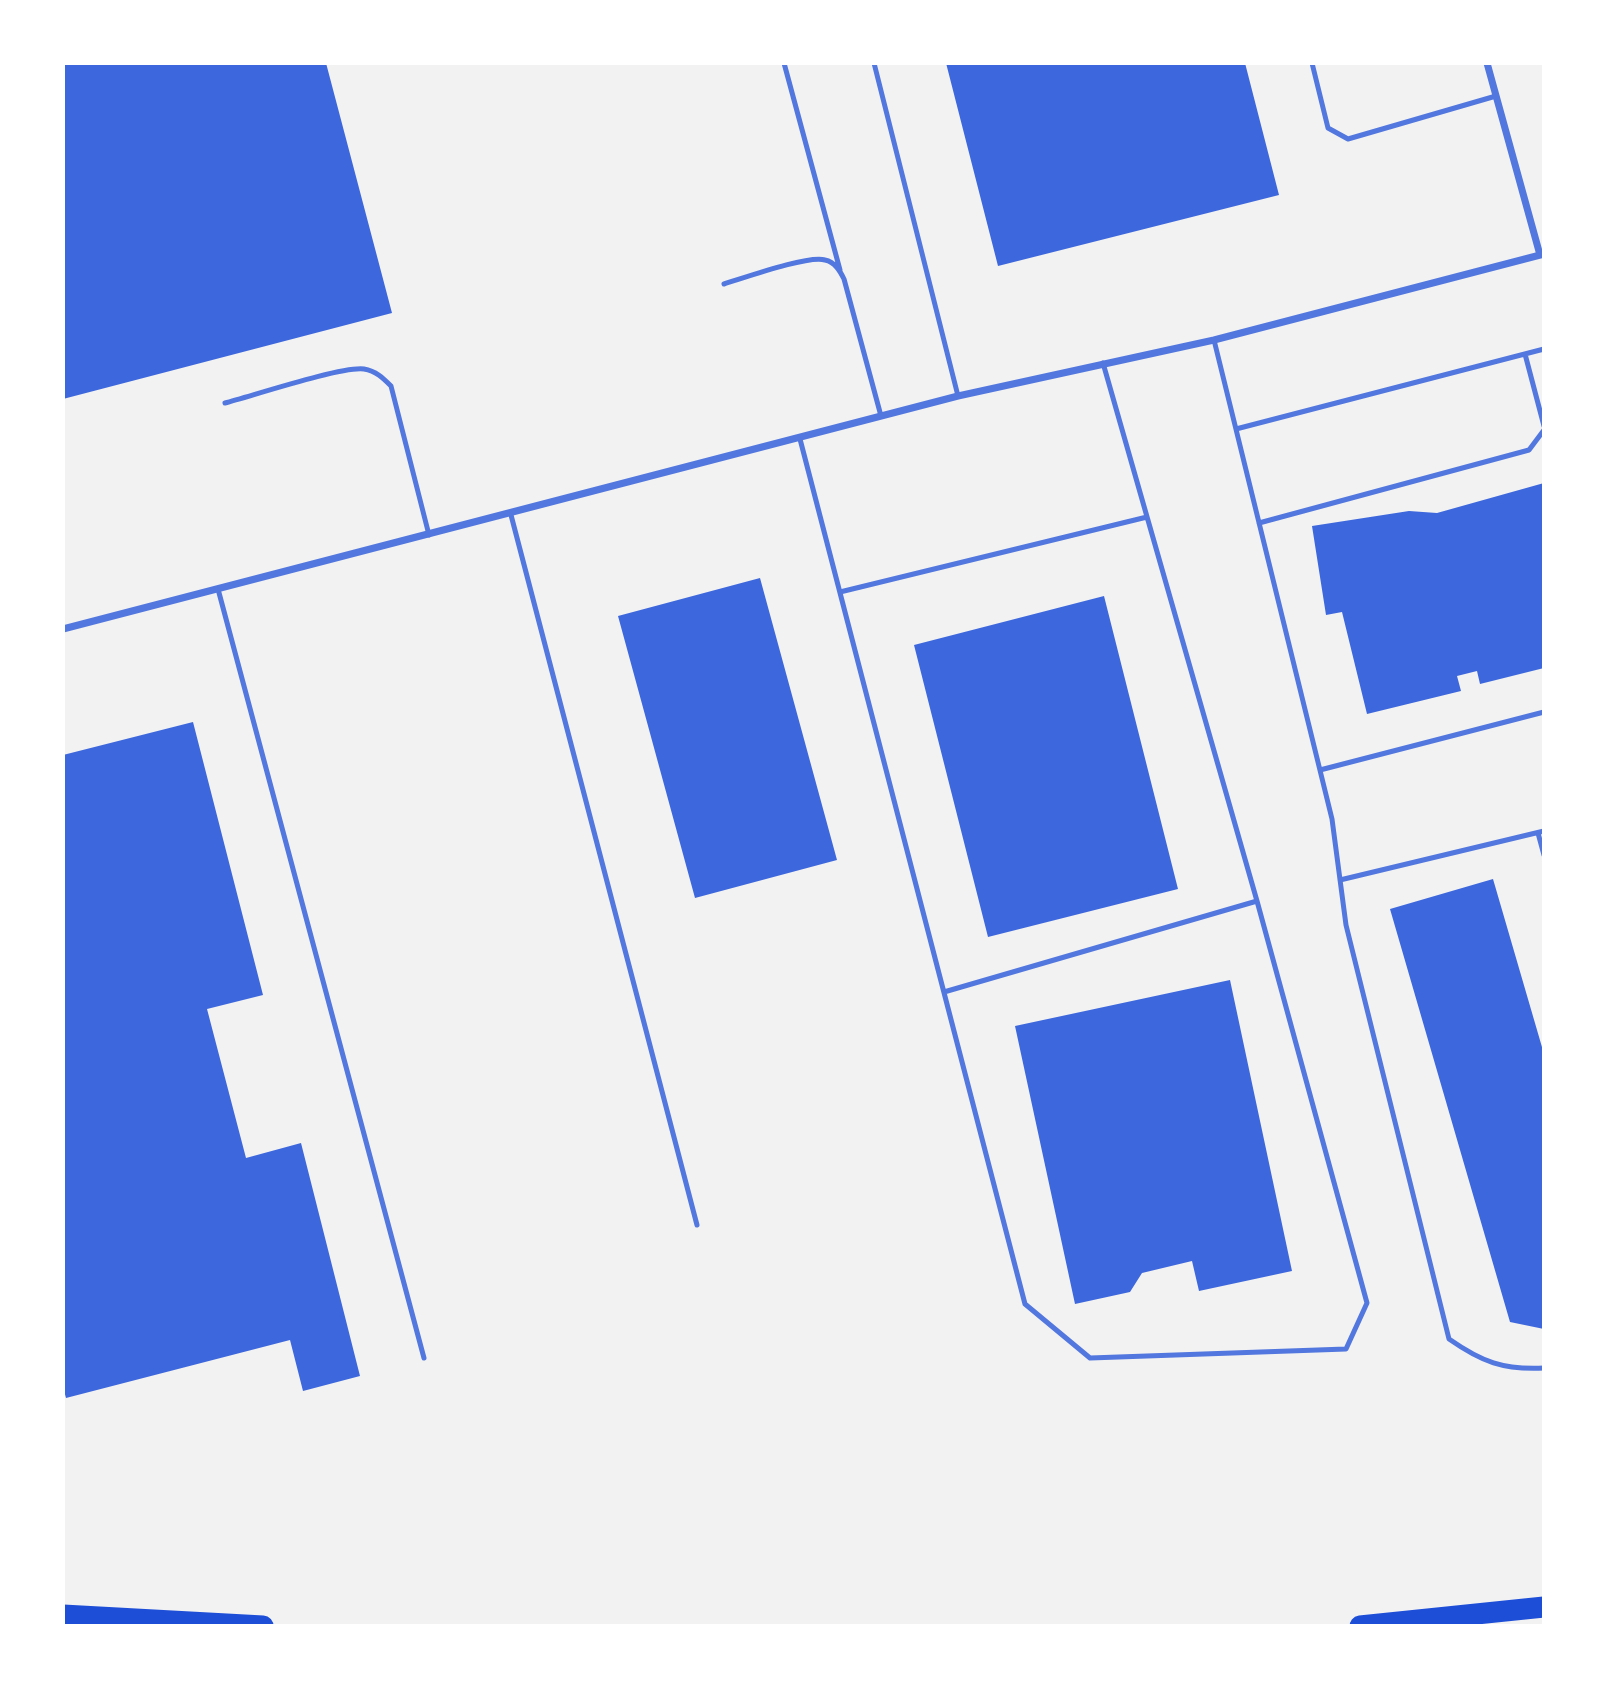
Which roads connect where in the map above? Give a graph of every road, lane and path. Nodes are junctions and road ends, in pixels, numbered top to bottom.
1 (784, 63) edge
2 (874, 63) edge
3 (1312, 63) edge
4 (1487, 63) edge
5 (1496, 96) junction
6 (1542, 254) edge
7 (840, 270) junction
8 (724, 284) dead end
9 (1214, 340) junction
10 (1544, 349) edge
11 (1525, 354) junction
12 (1103, 363) junction
13 (958, 396) junction
14 (225, 403) dead end
15 (881, 416) junction
16 (1544, 428) edge
17 (1236, 429) junction
18 (800, 439) junction
19 (511, 515) junction
20 (1147, 517) junction
21 (1259, 523) junction
22 (429, 534) junction
23 (218, 589) junction
24 (840, 592) junction
25 (63, 629) edge
26 (1544, 712) edge
27 (1320, 770) junction
28 (1541, 832) edge
29 (1544, 855) edge
30 (1340, 880) junction
31 (1257, 901) junction
32 (944, 992) junction
33 (697, 1225) dead end
34 (424, 1358) dead end
35 (1544, 1368) edge
36 (1544, 1607) edge
37 (63, 1615) edge
38 (262, 1626) edge
39 (1360, 1626) edge

1 - 7 lane
2 - 13 lane
3 - 5 lane
4 - 5 street
5 - 6 street
6 - 9 street
7 - 8 lane
7 - 15 lane
9 - 12 street
9 - 17 lane
10 - 11 lane
11 - 16 lane
11 - 17 lane
12 - 13 street
12 - 20 lane
13 - 15 street
14 - 22 lane
15 - 18 street
16 - 21 lane
17 - 21 lane
18 - 19 street
18 - 24 lane
19 - 22 street
19 - 33 lane
20 - 24 lane
20 - 31 lane
21 - 27 lane
22 - 23 street
23 - 25 street
23 - 34 lane
24 - 32 lane
26 - 27 lane
27 - 30 lane
28 - 29 lane
28 - 30 lane
30 - 35 lane
31 - 32 lane
31 - 32 lane
36 - 39 highway
37 - 38 highway

